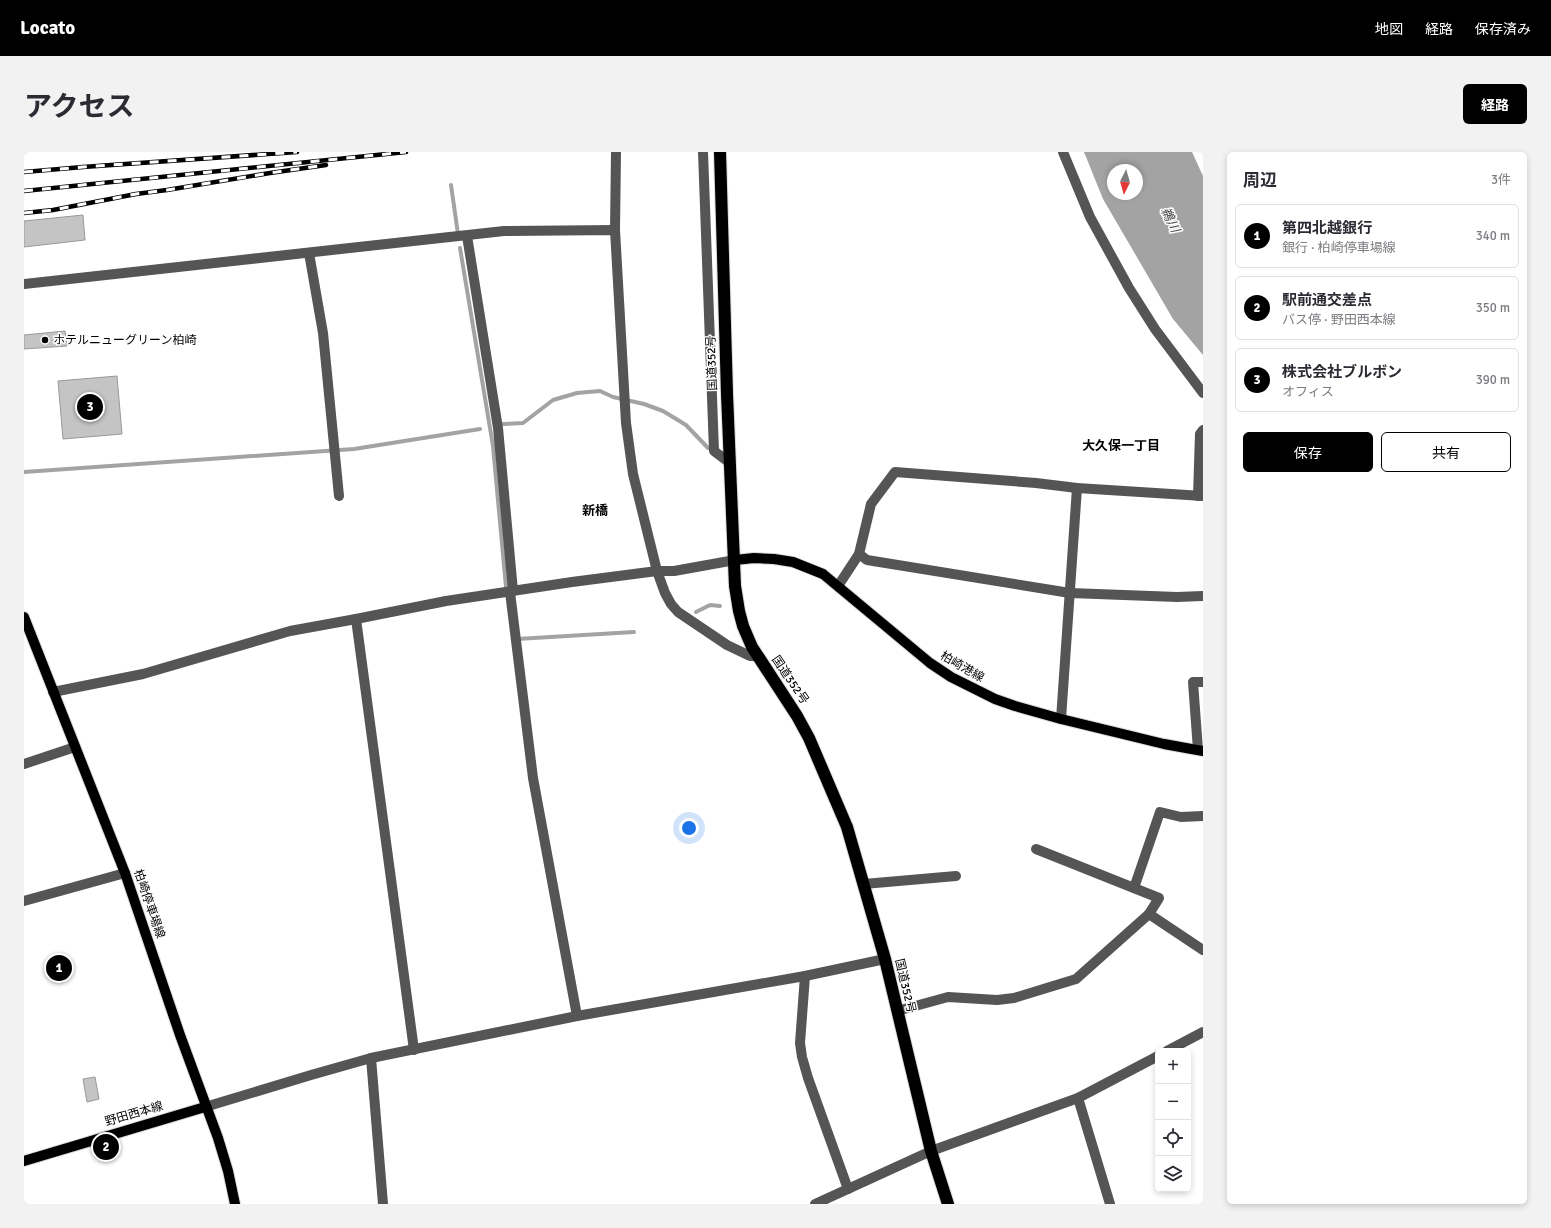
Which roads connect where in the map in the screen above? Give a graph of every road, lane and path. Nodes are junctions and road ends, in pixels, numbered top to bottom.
1 (616, 152) edge
2 (703, 152) edge
3 (720, 152) edge
4 (1063, 152) edge
5 (615, 230) junction
6 (467, 236) junction
7 (309, 253) junction
8 (24, 284) edge
9 (1203, 393) edge
10 (1203, 430) edge
11 (730, 463) junction
12 (1077, 488) junction
13 (339, 496) dead end
14 (1200, 496) edge
15 (859, 554) junction
16 (735, 560) junction
17 (657, 571) junction
18 (838, 586) junction
19 (511, 591) junction
20 (1070, 593) junction
21 (1203, 596) edge
22 (24, 617) edge
23 (356, 620) junction
24 (757, 656) junction
25 (1203, 682) edge
26 (53, 692) junction
27 (1061, 719) junction
28 (75, 747) junction
29 (1201, 750) edge
30 (24, 764) edge
31 (1203, 816) edge
32 (1036, 849) dead end
33 (125, 873) junction
34 (956, 876) dead end
35 (864, 884) junction
36 (1134, 888) junction
37 (24, 901) edge
38 (1149, 914) junction
39 (1203, 950) edge
40 (885, 959) junction
41 (805, 976) junction
42 (897, 1011) junction
43 (577, 1016) junction
44 (1203, 1032) edge
45 (1173, 1048) edge
46 (414, 1050) junction
47 (371, 1058) junction
48 (1155, 1058) edge
49 (1078, 1098) junction
50 (205, 1107) junction
51 (931, 1151) junction
52 (24, 1161) edge
53 (848, 1189) junction
54 (235, 1204) edge
55 (383, 1204) edge
56 (815, 1204) edge
57 (948, 1204) edge
58 (1110, 1204) edge

1 - 5 street
2 - 11 street
3 - 11 highway, 国道352号
4 - 9 street
5 - 6 street
5 - 17 street
6 - 7 street
6 - 19 street
7 - 8 street
7 - 13 street
10 - 14 street
11 - 16 highway, 国道352号
12 - 14 street
12 - 15 street
12 - 20 street
15 - 18 street
15 - 20 street
16 - 17 street
16 - 18 main road, 柏崎港線
16 - 24 highway, 国道352号
17 - 19 street
17 - 24 street
18 - 27 main road, 柏崎港線
19 - 23 street
19 - 43 street
20 - 21 street
20 - 27 street
22 - 26 main road, 柏崎停車場線
23 - 26 street
23 - 46 street
24 - 35 highway, 国道352号
25 - 29 street
26 - 28 main road, 柏崎停車場線
27 - 29 main road, 柏崎港線
28 - 30 street
28 - 33 main road, 柏崎停車場線
31 - 36 street
32 - 36 street
33 - 37 street
33 - 50 main road, 柏崎停車場線
34 - 35 street
35 - 40 highway, 国道352号
36 - 38 street
38 - 39 street
38 - 42 street
40 - 41 street
40 - 42 highway, 国道352号
41 - 43 street
41 - 53 street
42 - 51 highway, 国道352号
43 - 46 street
44 - 45 street
46 - 47 street
47 - 50 street
47 - 55 street
48 - 49 street
49 - 51 street
49 - 58 street
50 - 52 main road, 野田西本線
50 - 54 main road, 柏崎停車場線
51 - 53 street
51 - 57 highway, 国道352号
53 - 56 street

